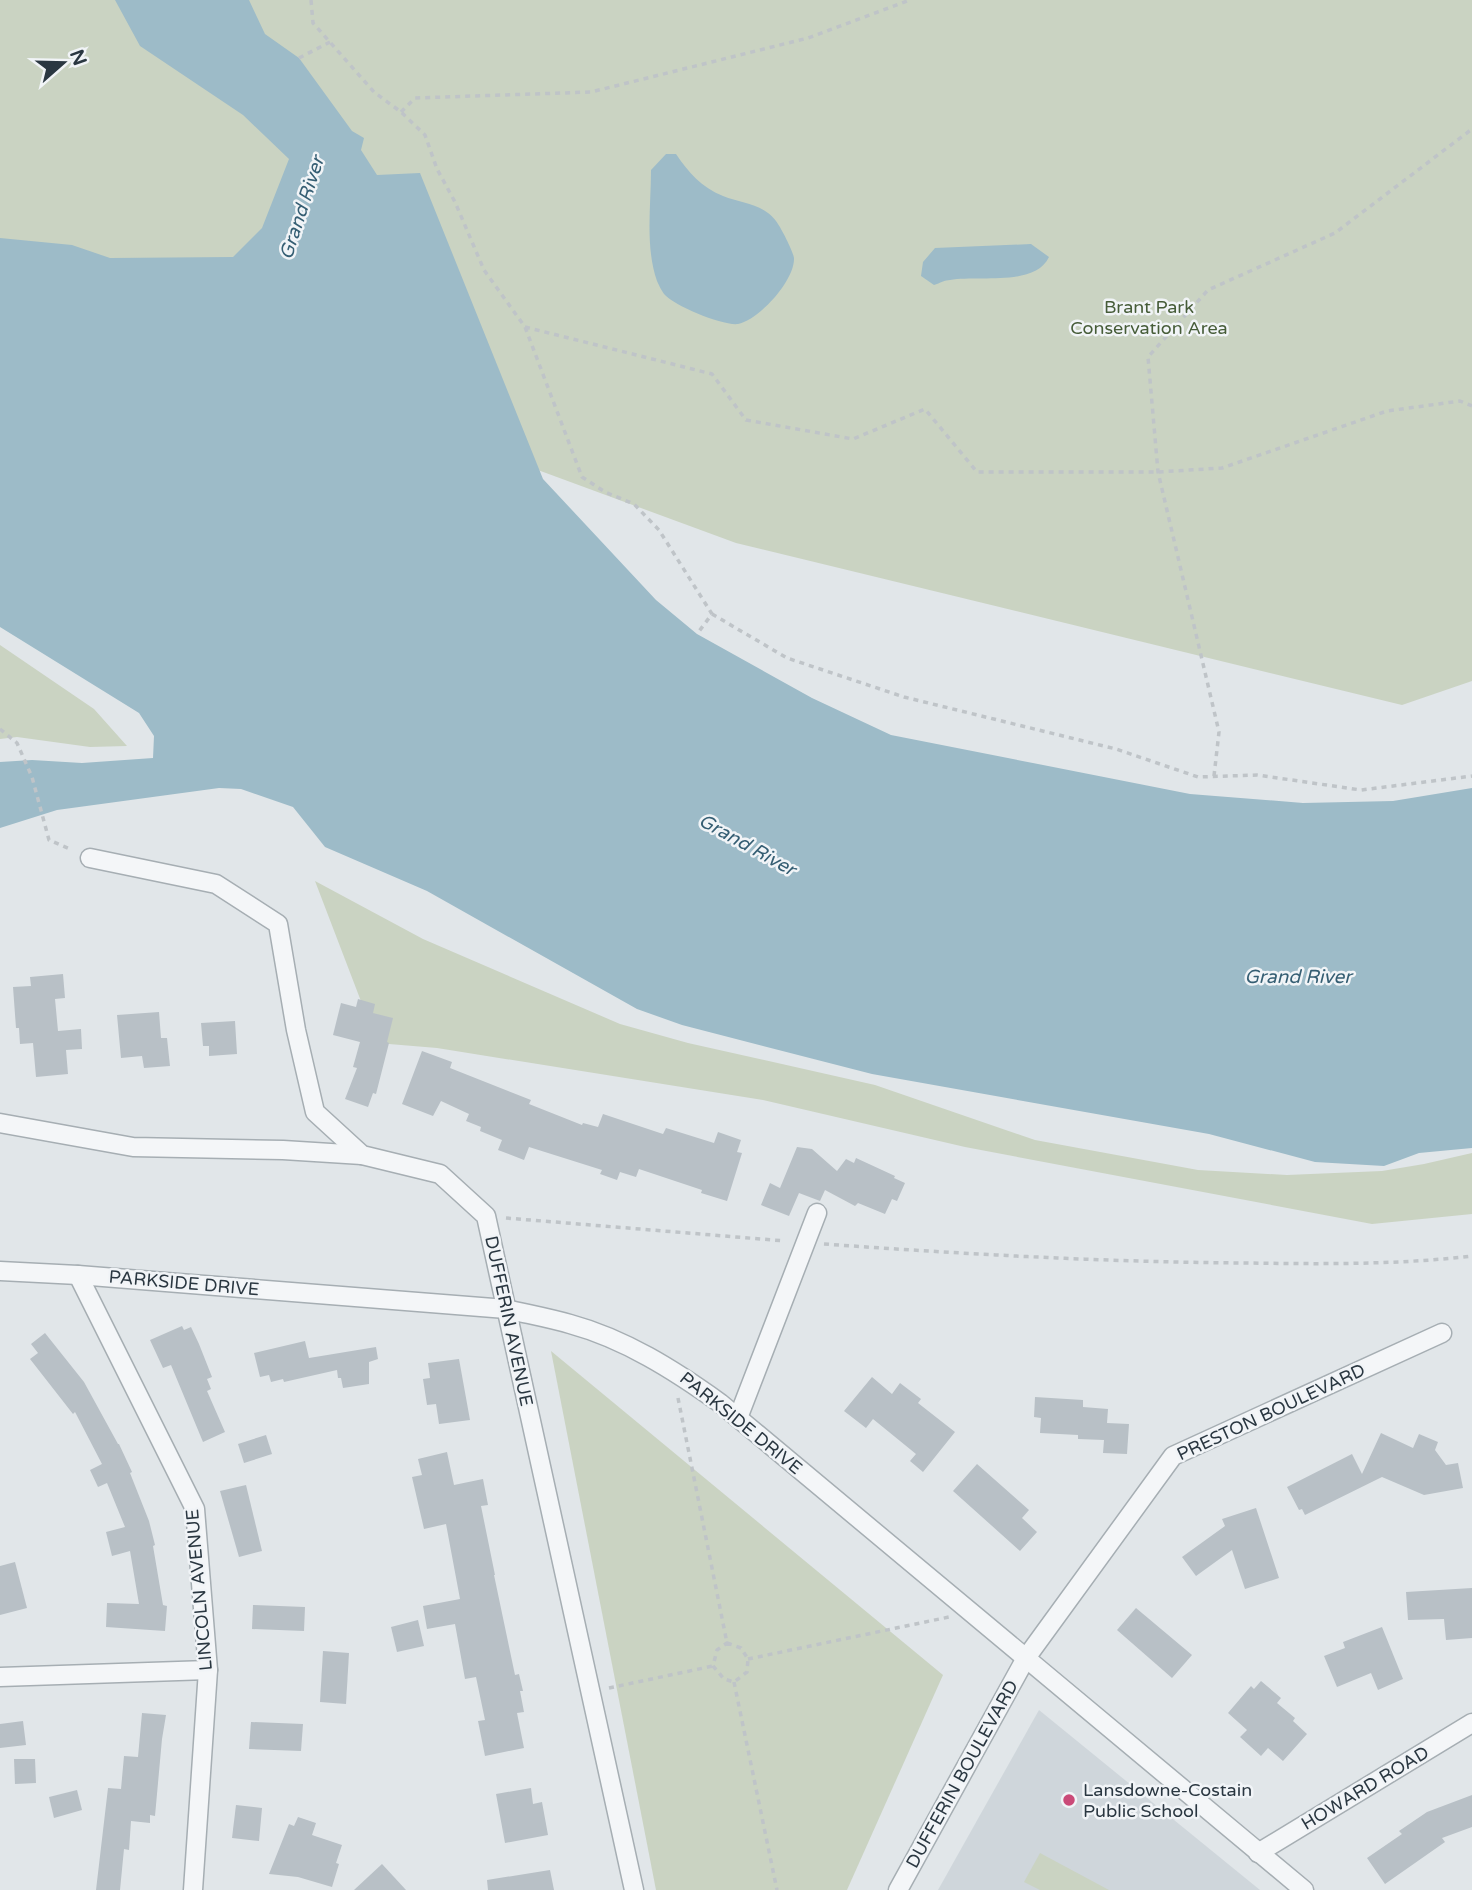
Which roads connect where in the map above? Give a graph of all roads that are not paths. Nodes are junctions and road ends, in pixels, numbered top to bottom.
1 (90, 858) road end
2 (0, 1123) edge
3 (362, 1155) junction
4 (817, 1213) dead end
5 (0, 1271) edge
6 (78, 1275) junction
7 (506, 1309) junction
8 (1442, 1333) dead end
9 (737, 1418) junction
10 (1026, 1658) junction
11 (208, 1670) junction
12 (0, 1677) edge
13 (1472, 1723) edge
14 (1258, 1853) junction
15 (193, 1890) edge
16 (634, 1890) edge
17 (898, 1890) edge
18 (1304, 1890) edge

1 - 3 street, DUFFERIN AVENUE
2 - 3 street
3 - 7 street, DUFFERIN AVENUE
4 - 9 street
5 - 6 street, PARKSIDE DRIVE
6 - 7 street, PARKSIDE DRIVE
6 - 11 street, LINCOLN AVENUE
7 - 9 street, PARKSIDE DRIVE
7 - 16 street, DUFFERIN AVENUE
8 - 10 street, PRESTON BOULEVARD
9 - 10 street, PARKSIDE DRIVE
10 - 14 street, PARKSIDE DRIVE
10 - 17 street, DUFFERIN BOULEVARD
11 - 12 street
11 - 15 street, LINCOLN AVENUE
13 - 14 street, HOWARD ROAD
14 - 18 street, PARKSIDE DRIVE

